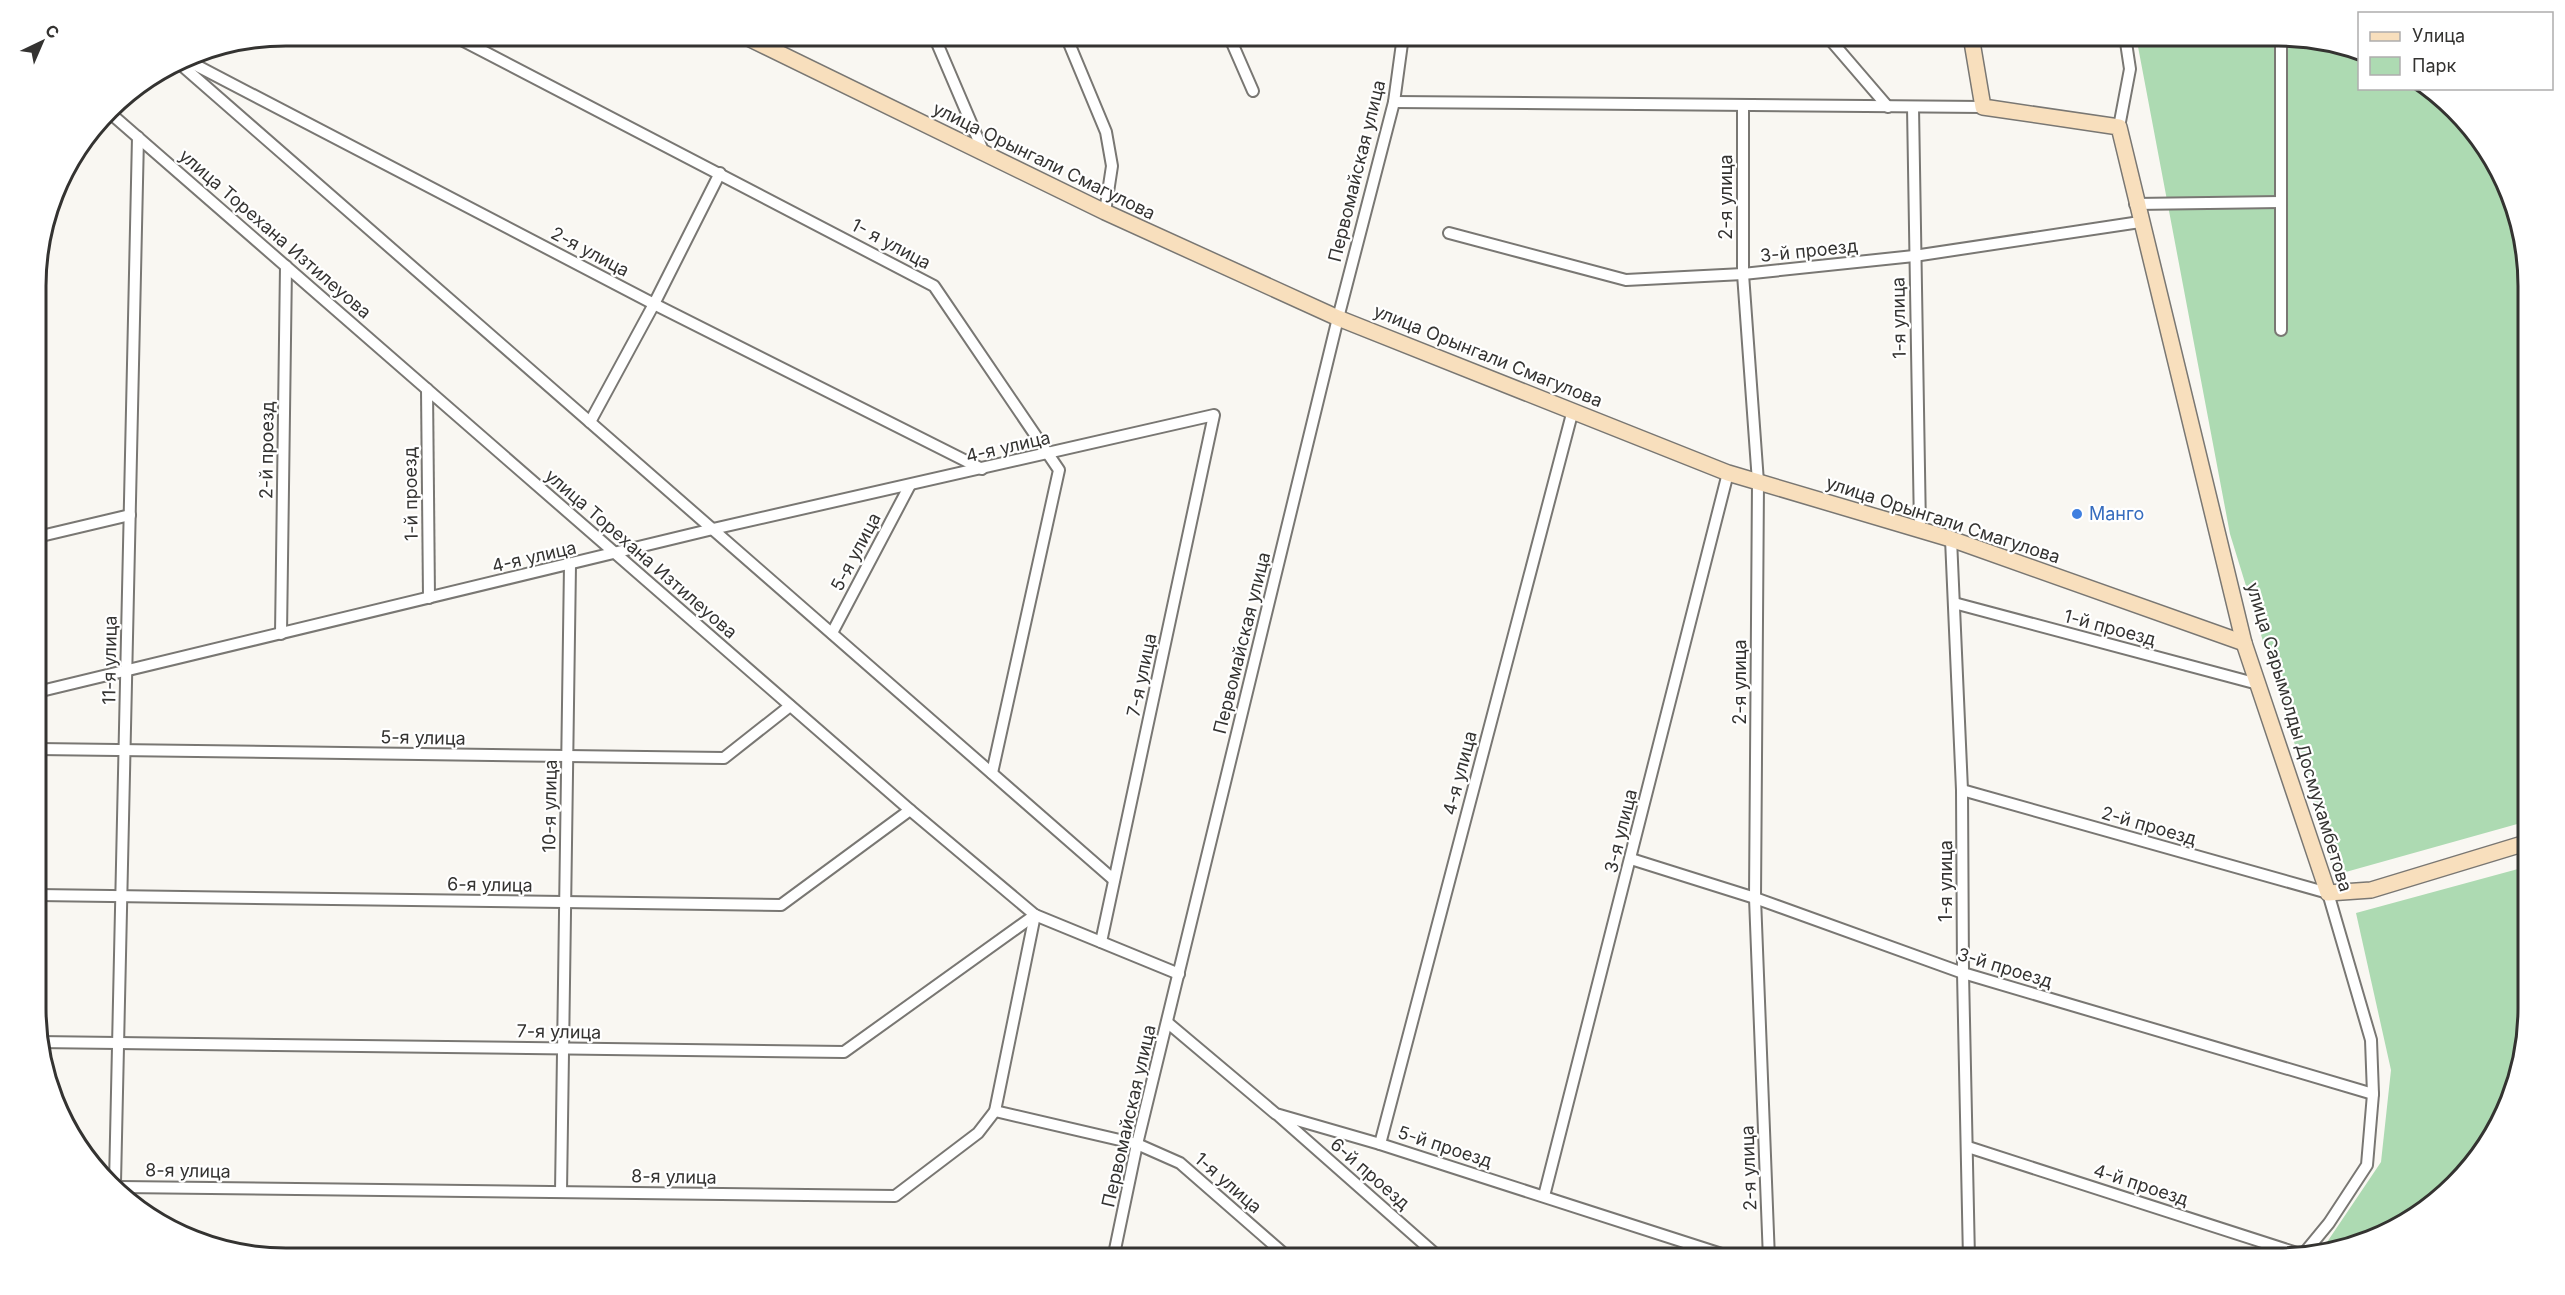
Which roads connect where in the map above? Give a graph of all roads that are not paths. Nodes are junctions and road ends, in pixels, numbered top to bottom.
1 (473, 46) edge
2 (765, 46) edge
3 (938, 46) edge
4 (1070, 46) edge
5 (1233, 46) edge
6 (1402, 46) edge
7 (1836, 46) edge
8 (1973, 46) edge
9 (2127, 46) edge
10 (2281, 46) edge
11 (195, 65) edge
12 (186, 69) edge
13 (1253, 91) dead end
14 (1394, 102) junction
15 (1743, 106) junction
16 (1888, 106) junction
17 (1913, 107) junction
18 (1983, 107) junction
19 (116, 118) edge
20 (2119, 127) junction
21 (138, 137) junction
22 (984, 153) junction
23 (720, 173) junction
24 (2281, 202) junction
25 (2135, 204) junction
26 (1105, 212) junction
27 (2140, 222) junction
28 (1449, 232) dead end
29 (1914, 256) junction
30 (286, 266) junction
31 (1743, 274) junction
32 (654, 304) junction
33 (1338, 318) junction
34 (2282, 330) dead end
35 (427, 389) junction
36 (1573, 410) junction
37 (1214, 415) joint
38 (590, 422) junction
39 (1047, 455) junction
40 (982, 470) junction
41 (1728, 473) junction
42 (1758, 482) junction
43 (910, 485) junction
44 (130, 515) junction
45 (713, 529) junction
46 (1920, 529) junction
47 (46, 535) edge
48 (1951, 539) junction
49 (616, 554) junction
50 (570, 565) junction
51 (429, 598) junction
52 (1954, 603) junction
53 (832, 633) junction
54 (281, 634) junction
55 (2244, 643) junction
56 (126, 670) junction
57 (2258, 684) junction
58 (46, 690) edge
59 (790, 706) junction
60 (46, 749) edge
61 (124, 750) junction
62 (568, 756) junction
63 (992, 773) junction
64 (1962, 790) junction
65 (910, 810) junction
66 (2518, 845) edge
67 (1631, 859) junction
68 (1114, 880) junction
69 (2328, 893) junction
70 (46, 895) edge
71 (122, 896) junction
72 (1755, 898) junction
73 (565, 902) junction
74 (1035, 915) junction
75 (1101, 942) junction
76 (1962, 973) junction
77 (1179, 974) junction
78 (1168, 1023) junction
79 (49, 1042) edge
80 (118, 1043) junction
81 (563, 1048) junction
82 (2373, 1094) junction
83 (995, 1112) junction
84 (1276, 1114) junction
85 (1137, 1144) junction
86 (1380, 1144) junction
87 (1968, 1147) junction
88 (115, 1176) edge
89 (126, 1187) edge
90 (561, 1192) junction
91 (1544, 1196) junction
92 (2310, 1246) edge
93 (1115, 1248) edge
94 (1277, 1248) edge
95 (1429, 1248) edge
96 (1703, 1248) edge
97 (1768, 1248) edge
98 (1969, 1248) edge
99 (2277, 1248) edge

1 - 23 street, 1- я улица
2 - 22 main road, улица Орынгали Смагулова
3 - 22 street
4 - 26 street
5 - 13 street
6 - 14 street, Первомайская улица
7 - 16 street
8 - 18 main road
9 - 20 street, улица Сарымолды Досмухамбетова
10 - 24 street
11 - 32 street, 2-я улица
12 - 38 street
14 - 15 street
14 - 33 street, Первомайская улица
15 - 16 street
15 - 31 street, 2-я улица
16 - 17 street
17 - 18 street
17 - 29 street, 1-я улица
18 - 20 main road
19 - 21 street, улица Торехана Изтилеуова
20 - 25 main road, улица Сарымолды Досмухамбетова
21 - 30 street, улица Торехана Изтилеуова
21 - 44 street, 11-я улица
22 - 26 main road, улица Орынгали Смагулова
23 - 32 street
23 - 39 street, 1- я улица
24 - 25 street
24 - 34 street
25 - 27 main road, улица Сарымолды Досмухамбетова
26 - 33 main road, улица Орынгали Смагулова
27 - 29 street, 3-й проезд
27 - 55 main road, улица Сарымолды Досмухамбетова
28 - 31 street, 3-й проезд
29 - 31 street, 3-й проезд
29 - 46 street, 1-я улица
30 - 35 street, улица Торехана Изтилеуова
30 - 54 street, 2-й проезд
31 - 42 street, 2-я улица
32 - 38 street
32 - 40 street, 2-я улица
33 - 36 main road, улица Орынгали Смагулова
33 - 77 street, Первомайская улица
35 - 49 street, улица Торехана Изтилеуова
35 - 51 street, 1-й проезд
36 - 41 main road, улица Орынгали Смагулова
36 - 86 street, 4-я улица
37 - 39 street, 4-я улица
37 - 68 street, 7-я улица
38 - 45 street
39 - 40 street, 4-я улица
39 - 63 street, 1- я улица
40 - 43 street, 4-я улица
41 - 42 main road, улица Орынгали Смагулова
41 - 67 street, 3-я улица
42 - 46 main road, улица Орынгали Смагулова
42 - 72 street, 2-я улица
43 - 45 street, 4-я улица
43 - 53 street, 5-я улица
44 - 47 street
44 - 56 street, 11-я улица
45 - 49 street, 4-я улица
45 - 53 street
46 - 48 main road, улица Орынгали Смагулова
48 - 52 street, 1-я улица
48 - 55 main road, улица Орынгали Смагулова
49 - 50 street, 4-я улица
49 - 59 street, улица Торехана Изтилеуова
50 - 51 street, 4-я улица
50 - 62 street, 10-я улица
51 - 54 street, 4-я улица
52 - 57 street, 1-й проезд
52 - 64 street, 1-я улица
53 - 63 street
54 - 56 street, 4-я улица
55 - 57 main road, улица Сарымолды Досмухамбетова
56 - 58 street, 4-я улица
56 - 61 street, 11-я улица
57 - 69 main road, улица Сарымолды Досмухамбетова
59 - 62 street, 5-я улица
59 - 65 street, улица Торехана Изтилеуова
60 - 61 street, 5-я улица
61 - 62 street, 5-я улица
61 - 71 street, 11-я улица
62 - 73 street, 10-я улица
63 - 68 street
64 - 69 street, 2-й проезд
64 - 76 street, 1-я улица
65 - 73 street, 6-я улица
65 - 74 street, улица Торехана Изтилеуова
66 - 69 main road
67 - 72 street, 3-й проезд
67 - 91 street, 3-я улица
68 - 75 street, 7-я улица
69 - 82 street, улица Сарымолды Досмухамбетова
70 - 71 street, 6-я улица
71 - 73 street, 6-я улица
71 - 80 street, 11-я улица
72 - 76 street, 3-й проезд
72 - 97 street, 2-я улица
73 - 81 street, 10-я улица
74 - 75 street, улица Торехана Изтилеуова
74 - 81 street, 7-я улица
74 - 83 street, 8-я улица
75 - 77 street, улица Торехана Изтилеуова
76 - 82 street, 3-й проезд
76 - 87 street, 1-я улица
77 - 78 street, Первомайская улица
78 - 84 street, 5-й проезд
78 - 85 street, Первомайская улица
79 - 80 street, 7-я улица
80 - 81 street, 7-я улица
80 - 88 street, 11-я улица
81 - 90 street, 10-я улица
82 - 92 street, улица Сарымолды Досмухамбетова
83 - 85 street, 1-я улица
83 - 90 street, 8-я улица
84 - 86 street, 5-й проезд
84 - 95 street, 6-й проезд
85 - 93 street, Первомайская улица
85 - 94 street, 1-я улица
86 - 91 street, 5-й проезд
87 - 98 street, 1-я улица
87 - 99 street, 4-й проезд
89 - 90 street, 8-я улица
91 - 96 street, 5-й проезд

